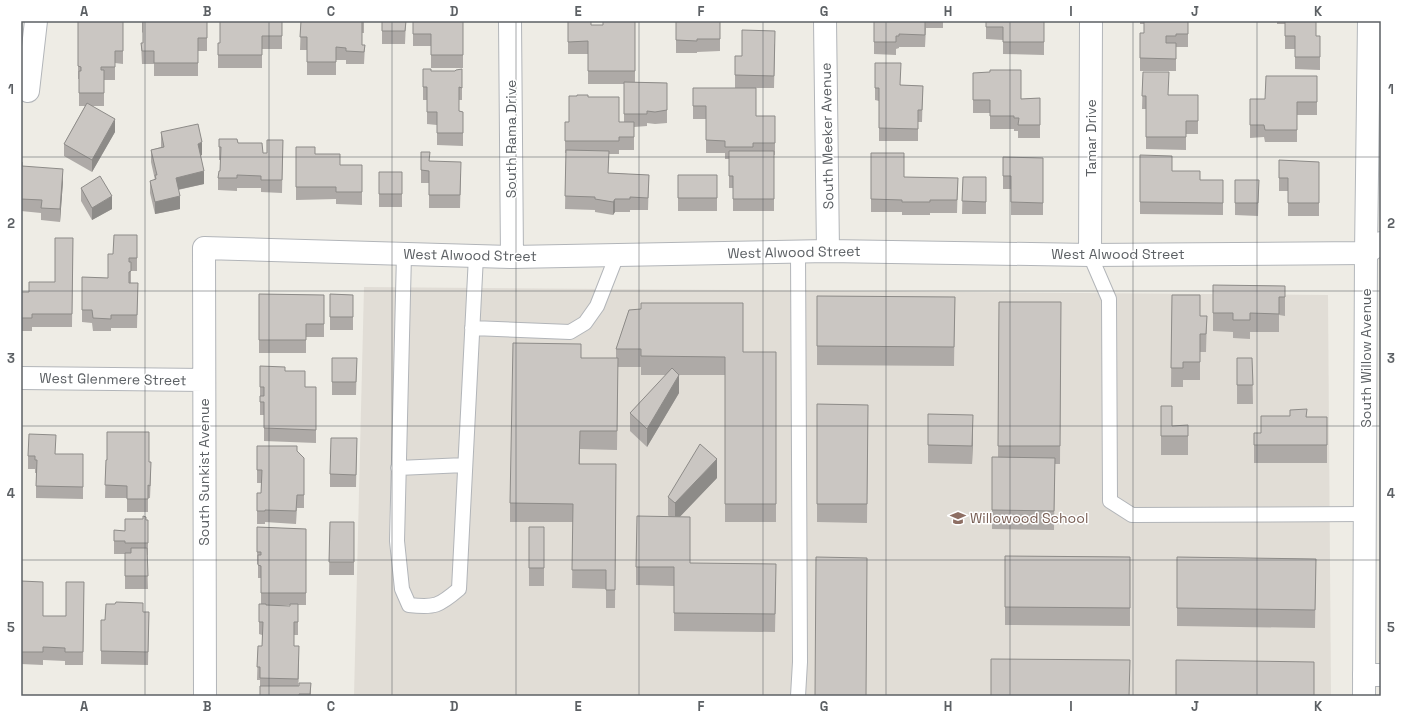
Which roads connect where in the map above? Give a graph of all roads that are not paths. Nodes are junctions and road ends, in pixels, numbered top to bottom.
1 (36, 21) edge
2 (510, 21) edge
3 (825, 21) edge
4 (1091, 21) edge
5 (1369, 21) edge
6 (28, 91) dead end
7 (204, 248) joint
8 (1374, 248) edge
9 (828, 251) junction
10 (798, 252) junction
11 (404, 254) junction
12 (617, 255) junction
13 (1090, 255) junction
14 (476, 256) junction
15 (512, 257) junction
16 (472, 328) junction
17 (21, 378) edge
18 (204, 380) junction
19 (465, 465) junction
20 (398, 468) junction
21 (1365, 514) junction
22 (1370, 682) edge
23 (205, 696) edge
24 (798, 696) edge

1 - 6 street
2 - 15 street, South Rama Drive
3 - 9 street, South Meeker Avenue
4 - 13 street, Tamar Drive
5 - 8 street, South Willow Avenue
7 - 11 street, West Alwood Street
7 - 18 street, South Sunkist Avenue
8 - 13 street, West Alwood Street
8 - 21 street, South Willow Avenue
9 - 10 street, West Alwood Street
9 - 13 street, West Alwood Street
10 - 12 street, West Alwood Street
10 - 24 lane
11 - 14 street, West Alwood Street
11 - 20 lane
12 - 15 street, West Alwood Street
12 - 16 lane
13 - 21 lane
14 - 15 street, West Alwood Street
14 - 16 lane
16 - 19 lane
17 - 18 street, West Glenmere Street
18 - 23 street, South Sunkist Avenue
19 - 20 lane
19 - 20 lane
21 - 22 street, South Willow Avenue

